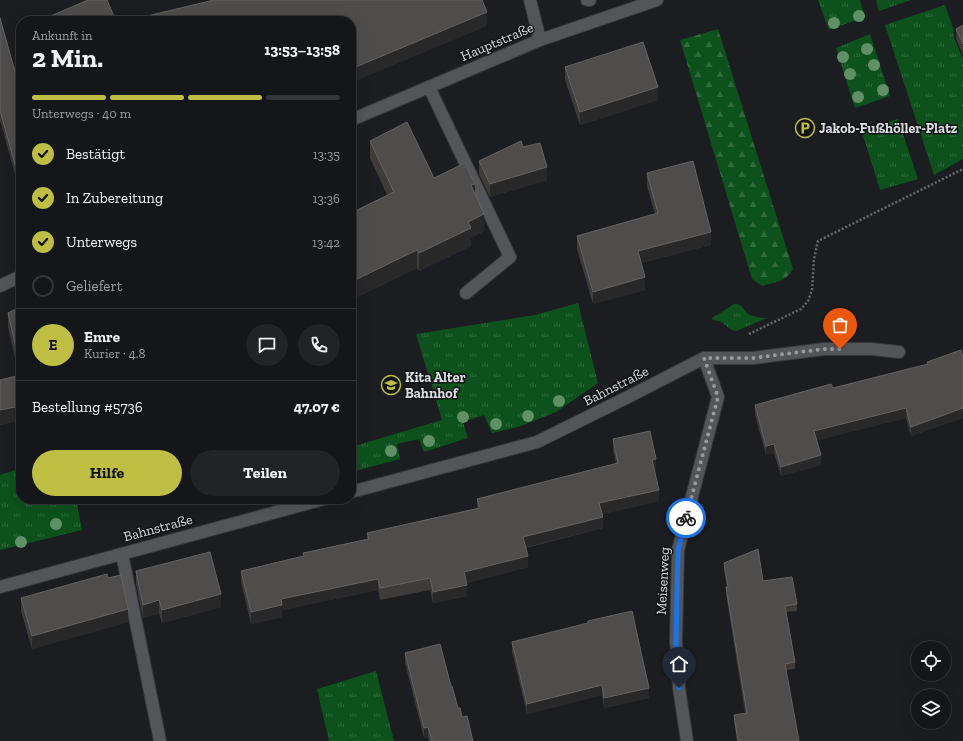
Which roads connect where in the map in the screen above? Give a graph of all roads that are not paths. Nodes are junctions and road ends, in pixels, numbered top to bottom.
1 (530, 0) edge
2 (657, 0) edge
3 (540, 40) junction
4 (429, 87) junction
5 (356, 118) edge
6 (16, 278) edge
7 (0, 286) edge
8 (466, 293) dead end
9 (899, 352) dead end
10 (704, 358) junction
11 (356, 491) edge
12 (306, 504) edge
13 (122, 554) junction
14 (0, 587) edge
15 (160, 741) edge
16 (687, 741) edge

1 - 3 street
2 - 3 street, Hauptstraße
3 - 4 street, Hauptstraße
4 - 5 street, Hauptstraße
4 - 8 street
6 - 7 street
9 - 10 street, Bahnstraße
10 - 11 street, Bahnstraße
10 - 16 street, Meisenweg
12 - 13 street, Bahnstraße
13 - 14 street, Bahnstraße
13 - 15 street

